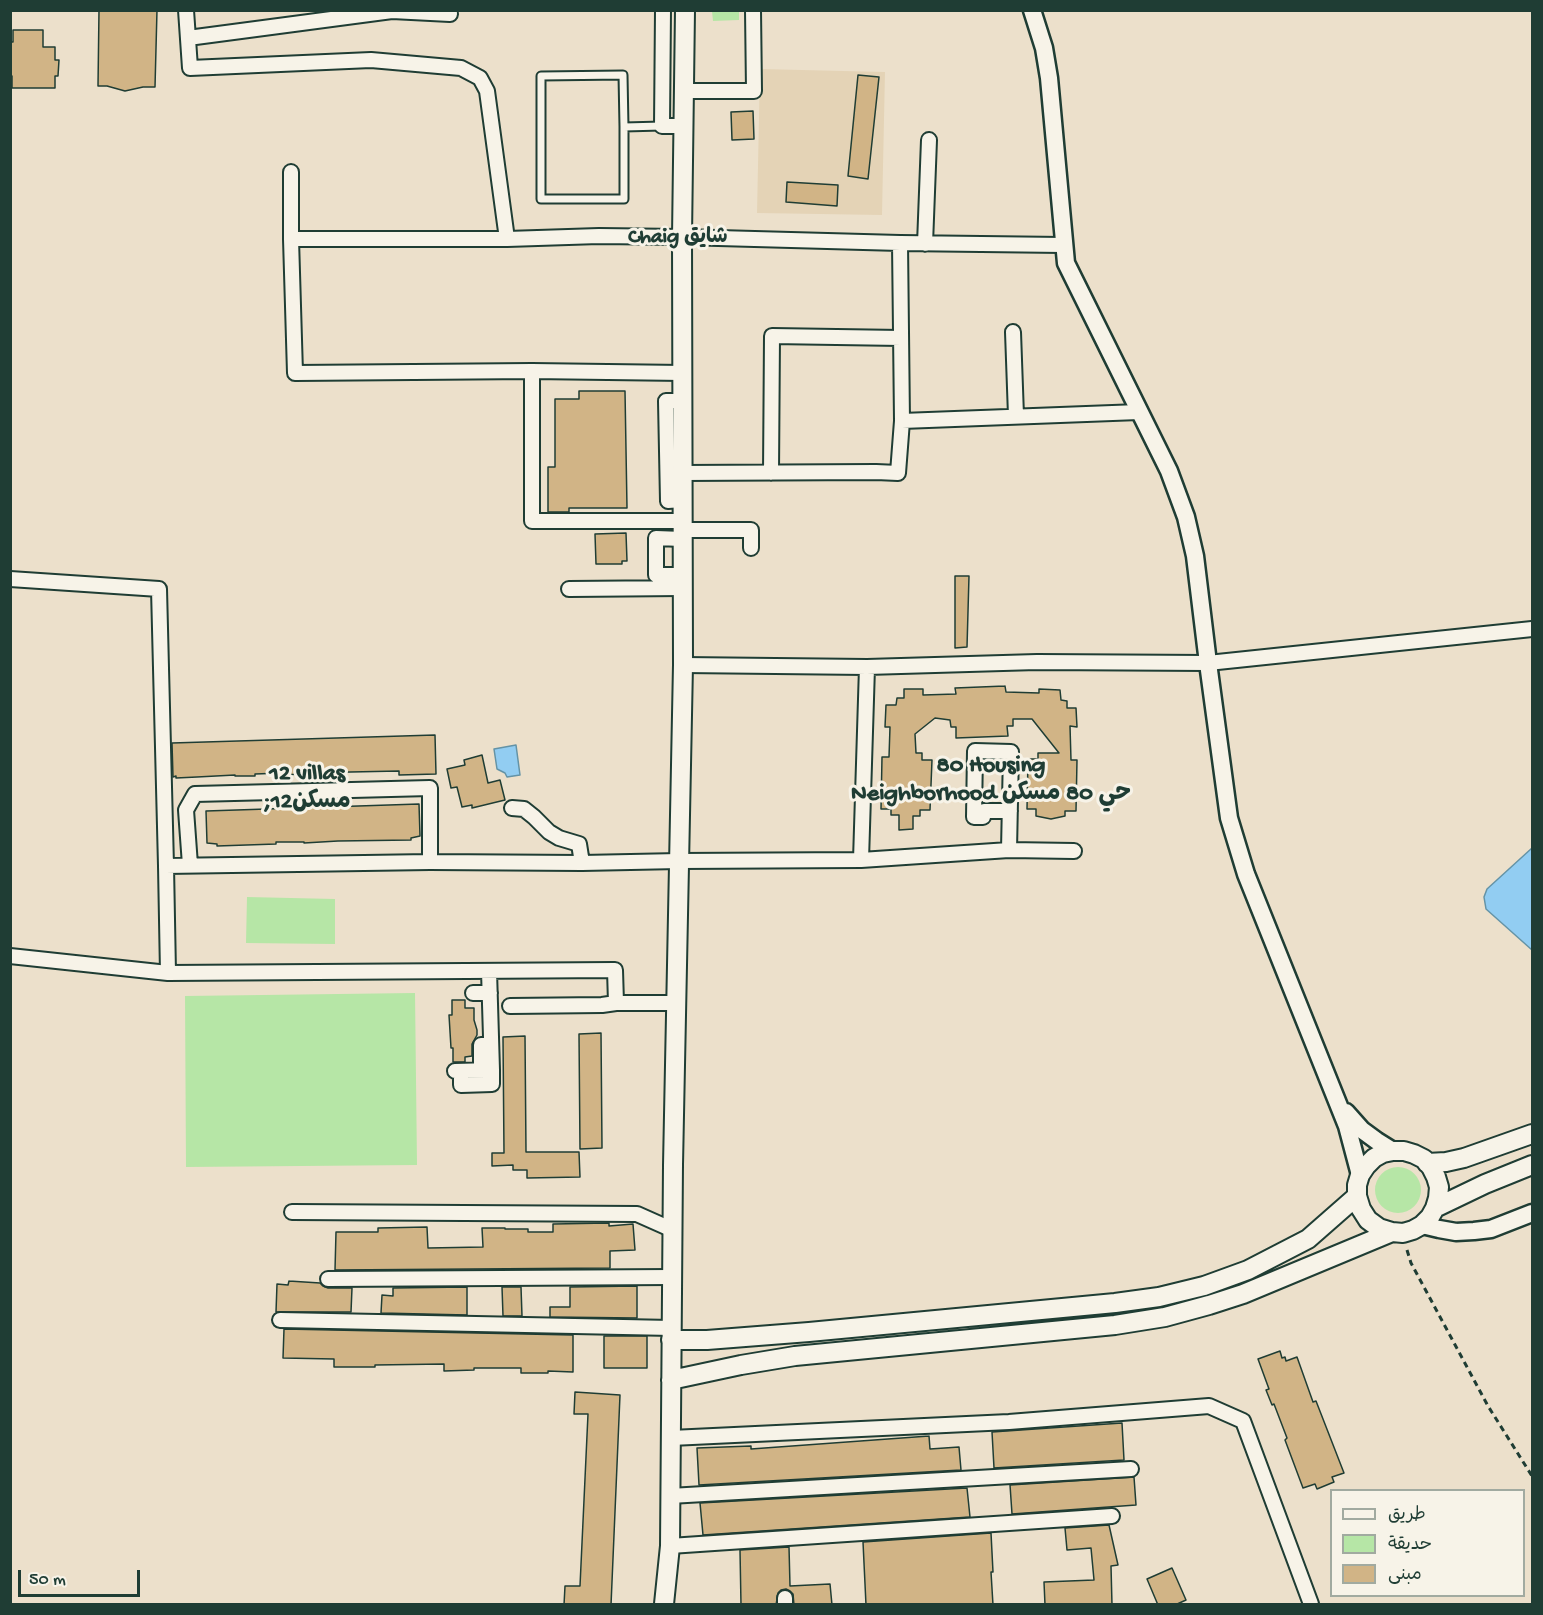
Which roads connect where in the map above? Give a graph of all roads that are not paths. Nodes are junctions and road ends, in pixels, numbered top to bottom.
1 (186, 10) edge
2 (663, 10) edge
3 (685, 10) edge
4 (753, 10) edge
5 (1032, 10) edge
6 (450, 14) dead end
7 (188, 38) junction
8 (683, 91) junction
9 (662, 126) junction
10 (683, 126) junction
11 (624, 127) junction
12 (929, 141) dead end
13 (291, 172) dead end
14 (682, 237) junction
15 (291, 239) junction
16 (507, 239) junction
17 (900, 243) junction
18 (925, 244) junction
19 (1064, 245) junction
20 (1013, 332) dead end
21 (901, 338) junction
22 (532, 371) junction
23 (683, 374) junction
24 (683, 401) junction
25 (1139, 412) junction
26 (1016, 416) junction
27 (902, 421) junction
28 (682, 473) junction
29 (771, 473) junction
30 (682, 500) junction
31 (682, 530) junction
32 (751, 548) dead end
33 (10, 579) edge
34 (682, 582) junction
35 (570, 589) dead end
36 (1533, 629) edge
37 (1208, 663) junction
38 (683, 665) junction
39 (867, 667) junction
40 (512, 808) dead end
41 (1010, 811) junction
42 (1009, 850) junction
43 (1074, 851) dead end
44 (861, 860) junction
45 (679, 861) junction
46 (430, 862) junction
47 (582, 863) junction
48 (190, 865) junction
49 (165, 866) junction
50 (10, 956) edge
51 (489, 971) junction
52 (168, 973) junction
53 (473, 993) dead end
54 (490, 993) junction
55 (616, 1003) junction
56 (677, 1003) junction
57 (510, 1006) dead end
58 (458, 1071) dead end
59 (1338, 1102) junction
60 (1533, 1134) edge
61 (1393, 1151) junction
62 (1427, 1163) junction
63 (1533, 1165) edge
64 (1360, 1175) junction
65 (1357, 1196) junction
66 (1436, 1208) junction
67 (292, 1212) dead end
68 (1533, 1213) edge
69 (1422, 1225) junction
70 (673, 1230) junction
71 (1397, 1232) junction
72 (672, 1277) junction
73 (328, 1279) dead end
74 (280, 1320) dead end
75 (672, 1334) junction
76 (671, 1380) junction
77 (671, 1438) junction
78 (1131, 1469) dead end
79 (670, 1496) junction
80 (1112, 1516) dead end
81 (670, 1546) junction
82 (664, 1605) edge
83 (1311, 1605) edge

1 - 7 street
2 - 9 street
3 - 8 main road
4 - 8 street
5 - 19 street
6 - 7 street
7 - 16 street
8 - 10 main road
9 - 10 street
9 - 11 lane
10 - 14 main road
11 - 11 lane
12 - 18 street
13 - 15 street
14 - 16 street
14 - 17 street
14 - 23 main road
15 - 16 street
15 - 22 street
17 - 18 street
17 - 21 street
18 - 19 street
19 - 25 street
20 - 26 street
21 - 27 street
21 - 29 street
22 - 23 street
22 - 31 street
23 - 24 main road
24 - 28 main road
24 - 30 street
25 - 26 street
25 - 37 street
26 - 27 street
27 - 29 street
28 - 29 street
28 - 30 main road
30 - 31 main road
31 - 32 street
31 - 34 main road
31 - 34 street
33 - 49 street
34 - 35 street
34 - 38 main road
36 - 37 street
37 - 39 street
37 - 59 street
38 - 39 street
38 - 45 main road
39 - 44 street
40 - 47 street
41 - 41 street
41 - 42 street
42 - 43 street
42 - 44 street
44 - 45 street
45 - 47 street
45 - 56 main road
46 - 47 street
46 - 48 street
46 - 48 street
48 - 49 street
49 - 52 street
50 - 52 street
51 - 52 street
51 - 54 street
51 - 55 street
53 - 54 street
54 - 58 street
55 - 56 street
55 - 57 street
56 - 70 main road
59 - 61 street
59 - 64 street
60 - 62 main road
61 - 62 main road
61 - 64 main road
62 - 66 main road
63 - 66 main road
64 - 65 main road
65 - 71 main road
65 - 75 main road
66 - 69 main road
67 - 70 street
68 - 69 street
69 - 71 main road
70 - 72 main road
71 - 76 main road
72 - 73 street
72 - 75 main road
74 - 75 street
75 - 76 main road
76 - 77 main road
77 - 79 main road
77 - 83 street
78 - 79 street
79 - 81 main road
80 - 81 street
81 - 82 main road

